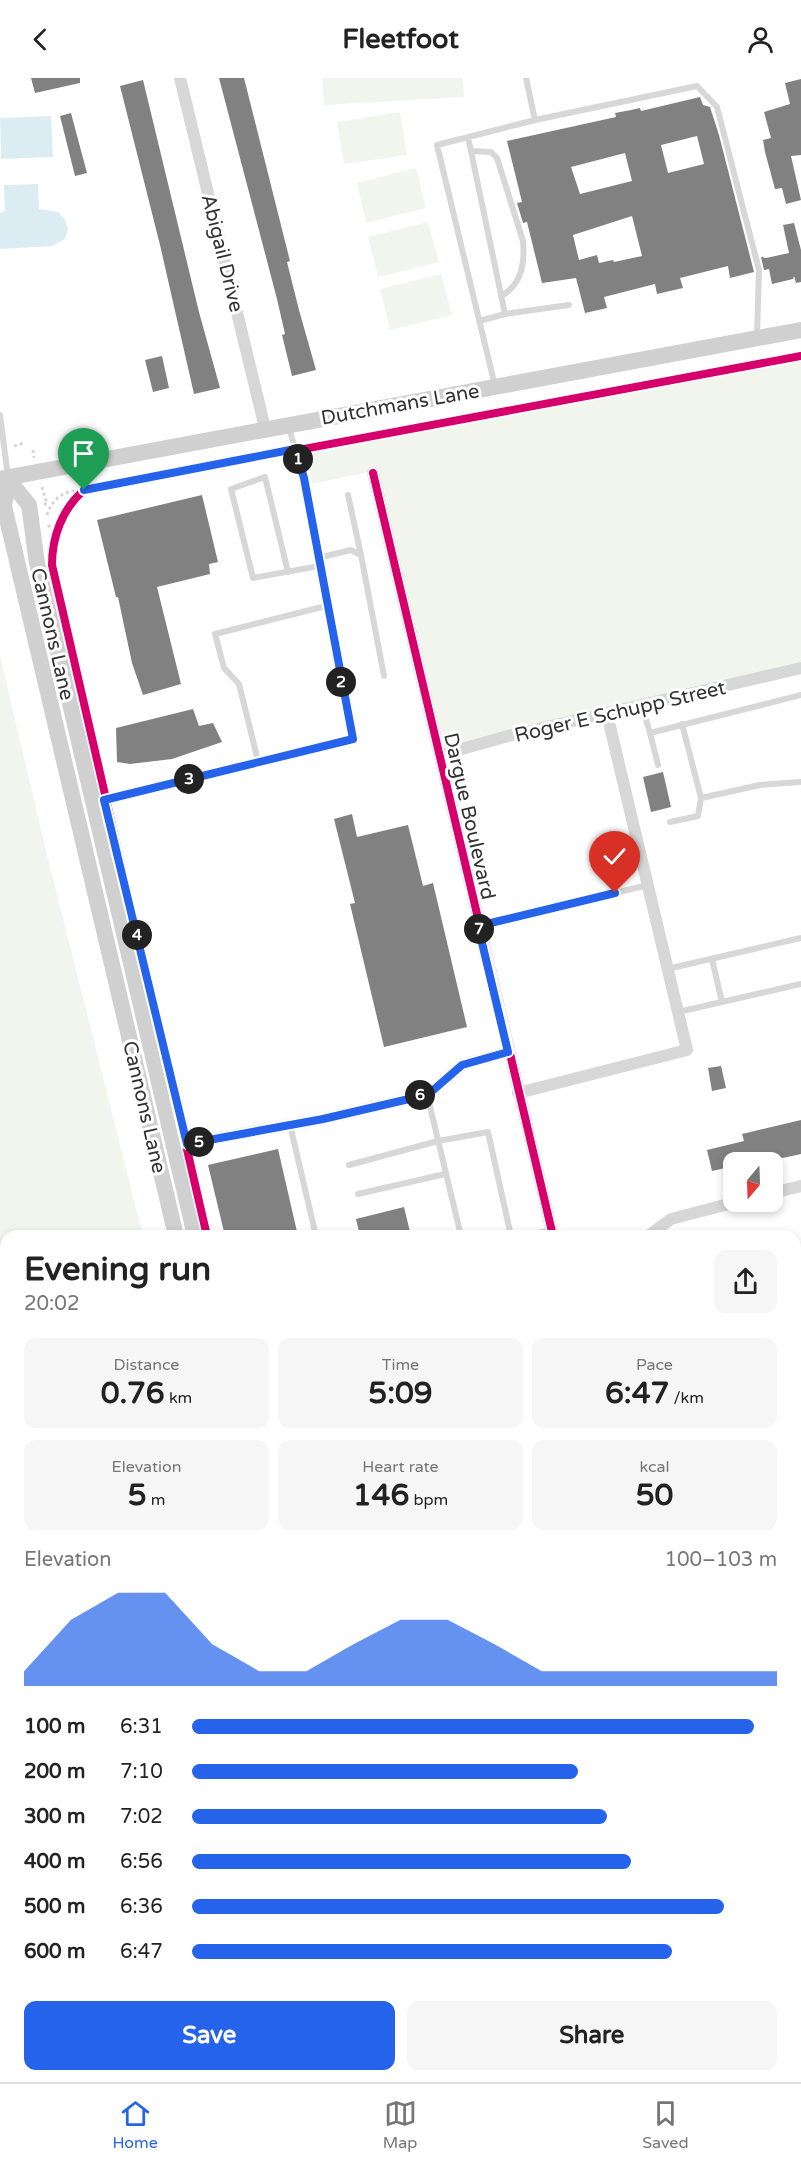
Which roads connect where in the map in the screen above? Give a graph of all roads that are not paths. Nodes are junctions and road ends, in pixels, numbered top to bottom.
1 (180, 78) edge
2 (526, 78) edge
3 (535, 120) junction
4 (468, 137) junction
5 (471, 151) junction
6 (501, 296) junction
7 (569, 305) dead end
8 (505, 314) junction
9 (479, 321) junction
10 (801, 330) edge
11 (758, 338) junction
12 (495, 387) junction
13 (0, 415) edge
14 (288, 425) junction
15 (265, 428) junction
16 (373, 473) dead end
17 (4, 479) edge
18 (348, 495) dead end
19 (361, 555) junction
20 (318, 562) junction
21 (288, 572) junction
22 (326, 606) junction
23 (801, 668) edge
24 (384, 676) dead end
25 (801, 695) edge
26 (642, 706) junction
27 (607, 714) junction
28 (682, 724) junction
29 (650, 733) junction
30 (440, 755) junction
31 (258, 761) junction
32 (658, 765) dead end
33 (801, 782) edge
34 (701, 798) junction
35 (93, 803) junction
36 (670, 822) dead end
37 (648, 885) junction
38 (478, 926) junction
39 (801, 938) edge
40 (712, 959) junction
41 (667, 969) junction
42 (801, 984) edge
43 (722, 1002) junction
44 (678, 1012) junction
45 (508, 1052) junction
46 (427, 1093) junction
47 (518, 1094) junction
48 (290, 1125) junction
49 (438, 1141) junction
50 (174, 1146) junction
51 (155, 1150) junction
52 (349, 1165) dead end
53 (445, 1174) junction
54 (801, 1186) edge
55 (783, 1190) edge
56 (358, 1194) dead end
57 (723, 1205) edge
58 (175, 1230) edge
59 (194, 1230) edge
60 (315, 1230) edge
61 (459, 1230) edge
62 (510, 1230) edge
63 (552, 1230) edge
64 (656, 1230) edge

1 - 15 street, Abigail Drive
2 - 3 lane
3 - 4 lane
3 - 11 lane
4 - 5 lane
4 - 9 lane
5 - 6 lane
5 - 6 lane
6 - 8 lane
7 - 8 lane
8 - 9 lane
9 - 12 lane
10 - 11 main road, Dutchmans Lane
11 - 12 main road, Dutchmans Lane
12 - 14 main road, Dutchmans Lane
13 - 17 lane
14 - 15 main road, Dutchmans Lane
14 - 20 lane
15 - 17 main road, Dutchmans Lane
16 - 30 street, Dargue Boulevard
17 - 35 main road, Cannons Lane
17 - 51 main road, Cannons Lane
18 - 19 lane
19 - 20 lane
19 - 24 lane
20 - 21 lane
20 - 22 lane
21 - 21 lane
22 - 31 lane
22 - 31 lane
23 - 26 street, Roger E Schupp Street
25 - 28 lane
26 - 27 street, Roger E Schupp Street
26 - 29 lane
27 - 30 street, Roger E Schupp Street
27 - 37 street
28 - 29 lane
28 - 34 lane
29 - 32 lane
30 - 38 street, Dargue Boulevard
31 - 35 lane
33 - 34 lane
34 - 36 lane
35 - 50 main road, Cannons Lane
37 - 38 lane
37 - 41 street
38 - 45 street, Dargue Boulevard
39 - 40 lane
40 - 41 lane
40 - 43 lane
41 - 44 street
42 - 43 lane
43 - 44 lane
44 - 47 street
45 - 46 street
45 - 47 street, Dargue Boulevard
46 - 48 street
46 - 49 lane
47 - 63 street, Dargue Boulevard
48 - 50 street
48 - 60 lane
49 - 52 lane
49 - 53 lane
49 - 62 lane
50 - 51 main road
50 - 59 main road, Cannons Lane
51 - 58 main road, Cannons Lane
53 - 56 lane
53 - 61 lane
54 - 55 street
57 - 64 street

